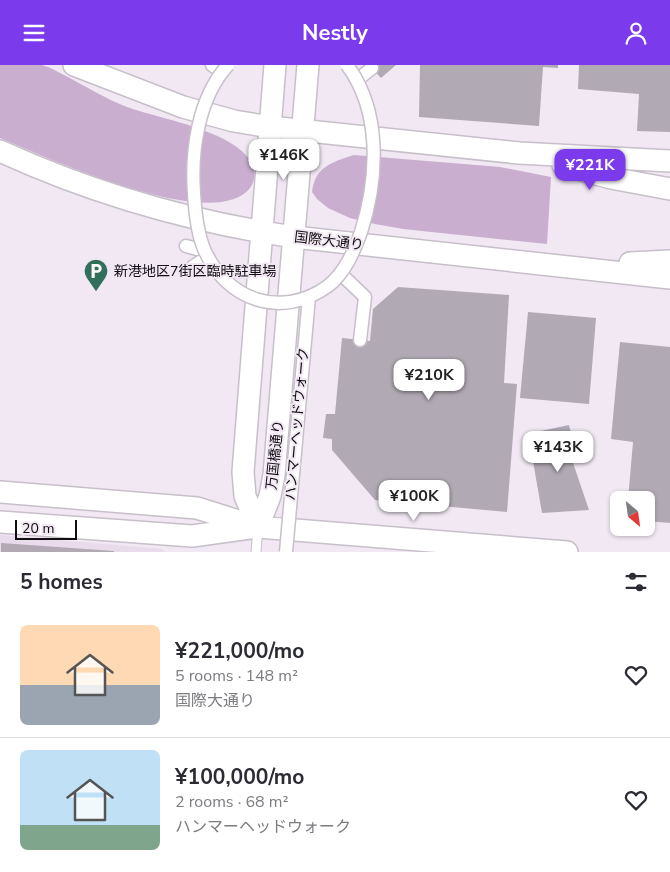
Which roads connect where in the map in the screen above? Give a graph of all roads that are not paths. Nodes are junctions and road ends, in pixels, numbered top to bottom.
1 (74, 65) edge
2 (275, 65) edge
3 (308, 65) edge
4 (346, 65) edge
5 (221, 67) edge
6 (372, 68) dead end
7 (357, 80) junction
8 (270, 127) junction
9 (303, 131) junction
10 (0, 151) edge
11 (519, 153) junction
12 (670, 161) edge
13 (670, 189) edge
14 (262, 233) junction
15 (294, 237) junction
16 (186, 246) dead end
17 (205, 252) junction
18 (670, 261) edge
19 (548, 266) junction
20 (192, 267) dead end
21 (340, 273) junction
22 (670, 278) edge
23 (309, 297) junction
24 (360, 340) dead end
25 (0, 492) edge
26 (0, 522) edge
27 (258, 527) junction
28 (256, 552) edge
29 (286, 552) edge
30 (567, 552) edge

1 - 8 street
2 - 8 street, 万国橋通り
3 - 9 street, 万国橋通り
4 - 7 street, bridge
5 - 17 street, bridge
6 - 7 street
7 - 21 street, bridge
8 - 9 street
8 - 14 street, 万国橋通り
9 - 11 street
9 - 15 street, 万国橋通り
10 - 14 street, 国際大通り
11 - 12 street
11 - 13 street
14 - 15 street, 国際大通り
14 - 27 street, 万国橋通り
15 - 19 street, 国際大通り
15 - 27 street, 万国橋通り
16 - 17 street
17 - 20 street
17 - 23 street, bridge
18 - 19 street
19 - 22 street, 国際大通り
21 - 23 street, bridge
21 - 24 street
23 - 29 street, ハンマーヘッドウォーク, bridge
25 - 27 street
26 - 27 street
27 - 28 lane
27 - 30 street

